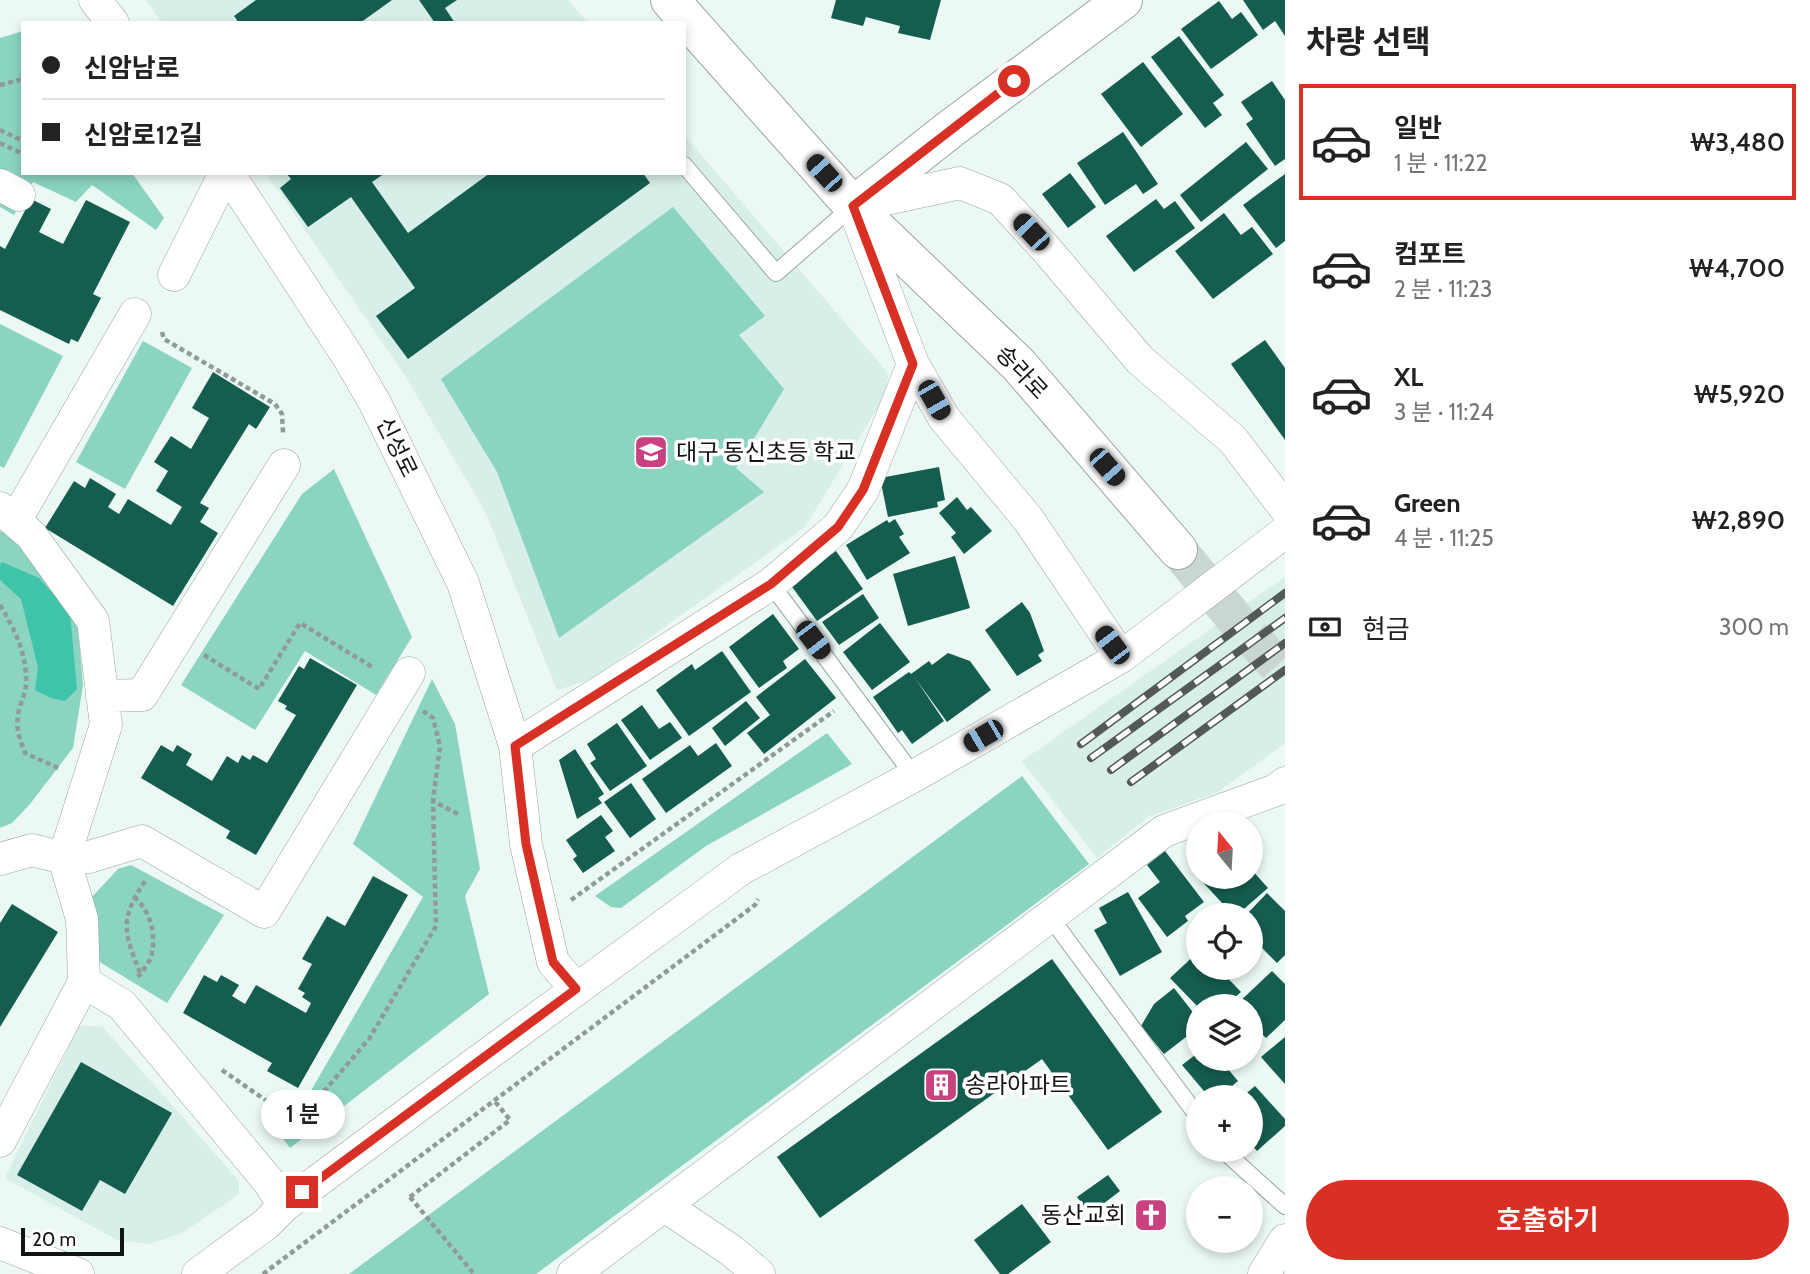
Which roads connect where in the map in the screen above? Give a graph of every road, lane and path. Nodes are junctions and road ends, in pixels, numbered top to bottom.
1 (95, 0) edge
2 (670, 0) edge
3 (1123, 0) edge
4 (111, 21) edge
5 (21, 80) edge
6 (0, 85) edge
7 (0, 130) edge
8 (21, 140) edge
9 (0, 143) edge
10 (21, 153) edge
11 (686, 167) edge
12 (225, 175) edge
13 (227, 175) edge
14 (853, 206) junction
15 (174, 275) dead end
16 (135, 314) joint
17 (913, 364) junction
18 (284, 465) joint
19 (1285, 508) edge
20 (8, 514) edge
21 (1285, 532) edge
22 (1178, 550) tunnel mouth
23 (771, 584) junction
24 (0, 606) edge
25 (177, 639) junction
26 (1121, 657) junction
27 (403, 684) junction
28 (103, 696) junction
29 (855, 696) junction
30 (515, 746) junction
31 (914, 776) junction
32 (88, 782) junction
33 (1282, 792) edge
34 (433, 801) junction
35 (458, 814) dead end
36 (163, 854) junction
37 (64, 858) junction
38 (0, 859) edge
39 (761, 894) dead end
40 (134, 897) junction
41 (570, 901) dead end
42 (1049, 917) junction
43 (141, 974) junction
44 (84, 982) junction
45 (576, 989) junction
46 (122, 1005) junction
47 (469, 1068) junction
48 (494, 1101) junction
49 (1186, 1101) edge
50 (0, 1141) edge
51 (245, 1154) junction
52 (1236, 1162) edge
53 (284, 1206) junction
54 (665, 1206) junction
55 (1285, 1206) edge
56 (1285, 1240) edge
57 (0, 1243) edge
58 (78, 1274) edge
59 (198, 1274) edge
60 (262, 1274) edge
61 (474, 1274) edge
62 (573, 1274) edge
63 (759, 1274) edge
64 (1264, 1274) edge

1 - 4 street
2 - 14 main road, 송라로
3 - 14 main road
5 - 6 path
7 - 8 path
9 - 10 path
11 - 14 lane
12 - 15 street
13 - 30 street, 신성로
14 - 17 street, 송라로
14 - 19 street
14 - 22 main road, 송라로
16 - 18 path
16 - 20 street
17 - 23 street
17 - 26 street, 송라로
18 - 25 street
20 - 28 street
21 - 26 street
23 - 29 lane
23 - 30 street
24 - 32 path
25 - 27 path
25 - 28 street
26 - 31 street
27 - 34 path
27 - 36 street
28 - 32 street
29 - 31 lane
29 - 41 path
30 - 45 street, 신성로
31 - 45 street
32 - 37 street
33 - 42 street
34 - 35 path
34 - 51 path
36 - 37 street
36 - 40 path
37 - 38 street
37 - 44 street
39 - 48 path
40 - 43 path
40 - 43 path
42 - 49 lane
42 - 54 street
43 - 46 path
44 - 46 street
44 - 50 street
45 - 47 street
46 - 51 street
47 - 48 path
47 - 53 street
48 - 60 path
48 - 61 path, bridge
51 - 53 street
52 - 55 lane
53 - 59 street
54 - 62 street
54 - 63 street
56 - 64 street
57 - 58 street

